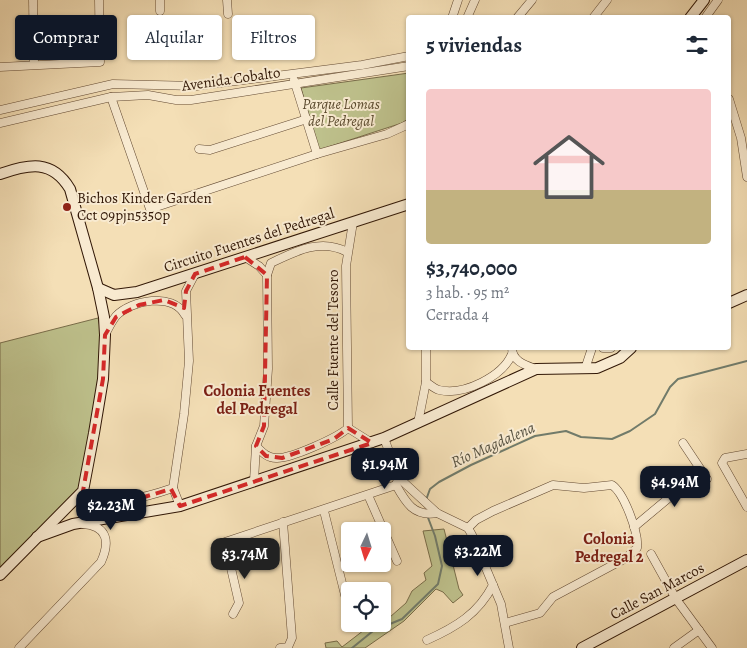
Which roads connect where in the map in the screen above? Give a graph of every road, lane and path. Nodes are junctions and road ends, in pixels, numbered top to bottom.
1 (33, 0) edge
2 (99, 0) edge
3 (160, 0) edge
4 (227, 0) edge
5 (458, 0) edge
6 (475, 0) edge
7 (532, 0) edge
8 (608, 0) edge
9 (704, 0) edge
10 (718, 0) edge
11 (160, 11) dead end
12 (228, 14) dead end
13 (453, 15) edge
14 (468, 15) edge
15 (520, 15) edge
16 (596, 15) edge
17 (692, 15) edge
18 (707, 15) edge
19 (406, 56) edge
20 (34, 64) junction
21 (406, 66) edge
22 (0, 67) edge
23 (293, 74) junction
24 (295, 84) junction
25 (111, 97) junction
26 (731, 106) edge
27 (0, 110) edge
28 (306, 119) junction
29 (0, 123) edge
30 (406, 125) edge
31 (199, 149) dead end
32 (317, 154) junction
33 (0, 174) edge
34 (747, 177) edge
35 (406, 205) edge
36 (353, 222) junction
37 (347, 252) junction
38 (245, 257) junction
39 (195, 274) junction
40 (267, 274) junction
41 (98, 288) junction
42 (747, 295) edge
43 (731, 302) edge
44 (186, 317) junction
45 (105, 335) junction
46 (426, 350) edge
47 (591, 350) edge
48 (629, 350) edge
49 (512, 351) edge
50 (585, 369) junction
51 (536, 370) junction
52 (426, 382) junction
53 (418, 423) junction
54 (348, 428) junction
55 (384, 438) junction
56 (372, 443) junction
57 (683, 443) dead end
58 (256, 446) junction
59 (747, 454) edge
60 (700, 470) junction
61 (399, 478) junction
62 (707, 479) dead end
63 (254, 481) junction
64 (396, 486) junction
65 (173, 488) junction
66 (83, 491) junction
67 (368, 495) junction
68 (180, 506) junction
69 (747, 507) edge
70 (324, 510) junction
71 (433, 511) junction
72 (282, 522) junction
73 (73, 524) junction
74 (634, 527) junction
75 (468, 528) junction
76 (37, 537) junction
77 (651, 554) dead end
78 (397, 560) dead end
79 (747, 560) edge
80 (0, 574) edge
81 (342, 582) edge
82 (493, 584) junction
83 (676, 598) junction
84 (233, 614) dead end
85 (505, 623) junction
86 (699, 630) junction
87 (427, 640) dead end
88 (588, 647) edge
89 (19, 648) edge
90 (280, 648) edge
91 (509, 648) edge
92 (674, 648) edge
93 (712, 648) edge

1 - 20 street
2 - 20 street
3 - 11 street
4 - 12 street
5 - 13 street
6 - 14 street
7 - 15 street
8 - 16 street
9 - 17 street
10 - 18 street
19 - 23 street, Avenida Cobalto
20 - 22 street
21 - 24 street, Avenida Cobalto
23 - 24 street
23 - 27 street, Avenida Cobalto
24 - 25 street, Avenida Cobalto
24 - 28 street
25 - 29 street, Avenida Cobalto
25 - 32 street
26 - 34 street
28 - 31 street
28 - 32 street
30 - 32 street
33 - 41 street
35 - 36 street, Circuito Fuentes del Pedregal
36 - 37 street, Calle Fuente del Tesoro
36 - 38 street, Circuito Fuentes del Pedregal
37 - 40 street, Calle Fuente del Tesoro
37 - 54 street, Calle Fuente del Tesoro
38 - 39 street, Circuito Fuentes del Pedregal
38 - 40 street
39 - 41 street, Circuito Fuentes del Pedregal
39 - 44 street
40 - 58 street
41 - 45 street
42 - 43 street
44 - 45 street
44 - 65 street
45 - 66 street
46 - 52 street
47 - 50 street
48 - 50 street
49 - 51 street
49 - 52 street
50 - 51 street
51 - 53 street
52 - 53 street
53 - 55 street
54 - 56 street, Calle Fuente del Tesoro
54 - 58 street, Calle Fuente del Tesoro
55 - 56 street
55 - 61 street
56 - 63 street
57 - 60 street
58 - 63 street
59 - 69 street
60 - 62 street
60 - 74 street
61 - 64 street
61 - 71 street
63 - 68 street
64 - 67 street
64 - 71 street
65 - 66 street
65 - 68 street
66 - 76 street
67 - 70 street
67 - 78 street
68 - 73 street
70 - 72 street
70 - 81 street
71 - 75 street
72 - 84 street
72 - 90 street
73 - 76 street
73 - 89 street
74 - 75 street
74 - 85 street
75 - 82 street
76 - 80 street
77 - 83 street
79 - 83 street, Calle San Marcos
82 - 85 street
82 - 87 street
83 - 86 street
83 - 88 street, Calle San Marcos
85 - 91 street
86 - 92 street
86 - 93 street

